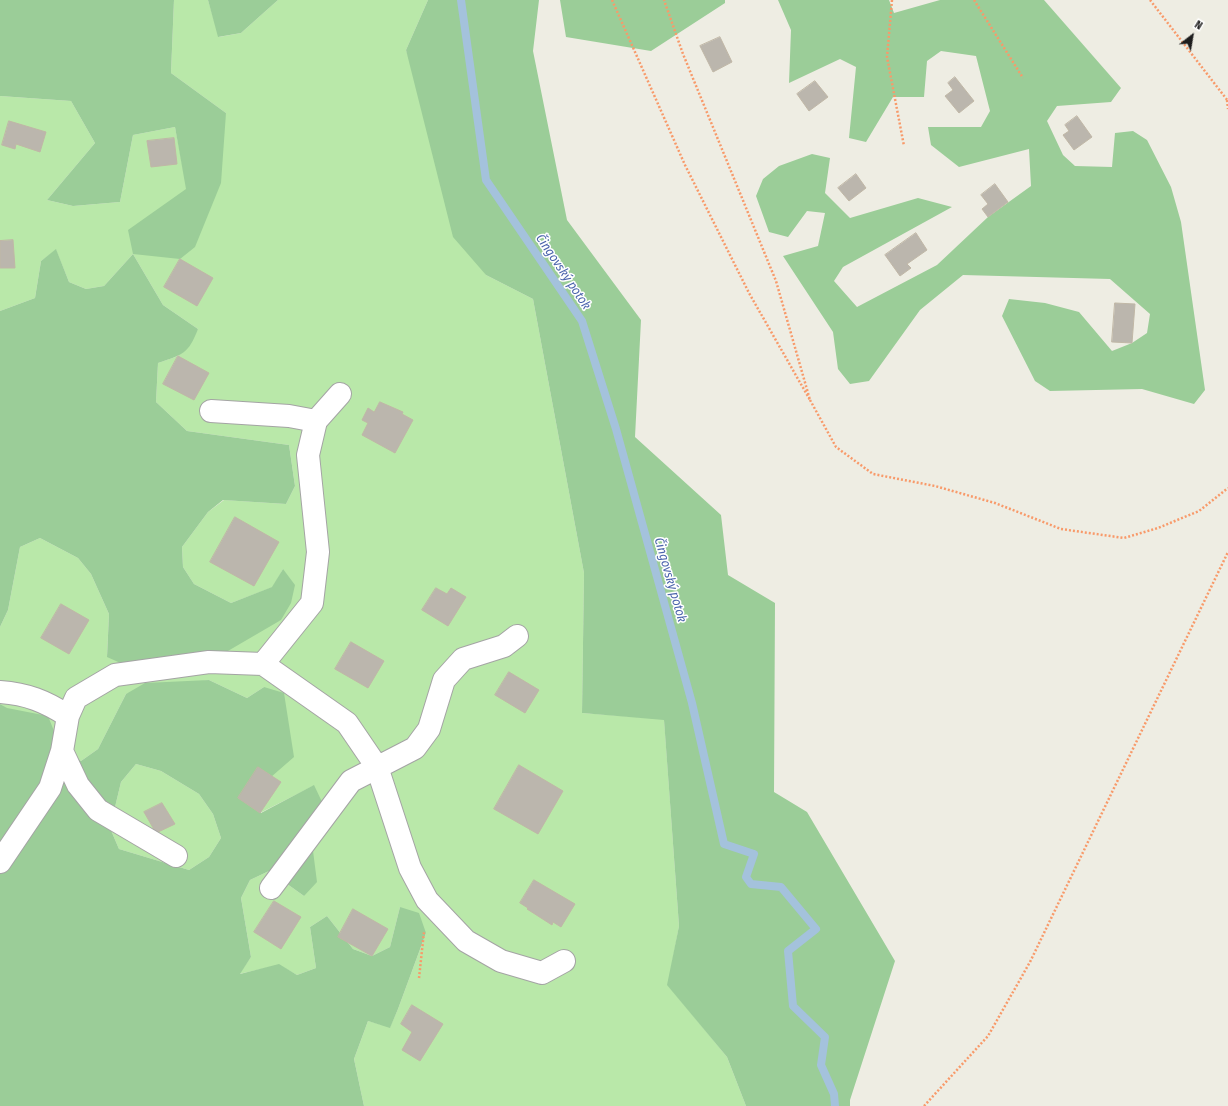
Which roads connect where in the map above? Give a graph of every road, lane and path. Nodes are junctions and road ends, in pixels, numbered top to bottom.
1 (612, 0) edge
2 (664, 0) edge
3 (892, 0) edge
4 (974, 0) edge
5 (1150, 0) edge
6 (1023, 78) dead end
7 (1227, 101) edge
8 (1228, 109) edge
9 (904, 146) dead end
10 (340, 394) dead end
11 (810, 400) junction
12 (211, 411) dead end
13 (316, 421) junction
14 (1228, 488) edge
15 (1228, 552) edge
16 (517, 636) dead end
17 (263, 664) junction
18 (0, 692) edge
19 (68, 716) junction
20 (62, 752) junction
21 (377, 767) junction
22 (176, 856) dead end
23 (0, 862) edge
24 (271, 888) dead end
25 (427, 900) junction
26 (564, 961) dead end
27 (419, 978) dead end
28 (924, 1106) edge

1 - 11 path
2 - 11 path
3 - 9 path
4 - 6 path
5 - 7 path
7 - 8 path
10 - 13 lane
11 - 14 path
12 - 13 lane
13 - 17 lane
15 - 28 path
16 - 21 lane
17 - 19 lane
17 - 21 lane
18 - 19 lane
19 - 20 lane
20 - 22 lane
20 - 23 lane
21 - 24 lane
21 - 25 lane
25 - 26 lane
25 - 27 path

